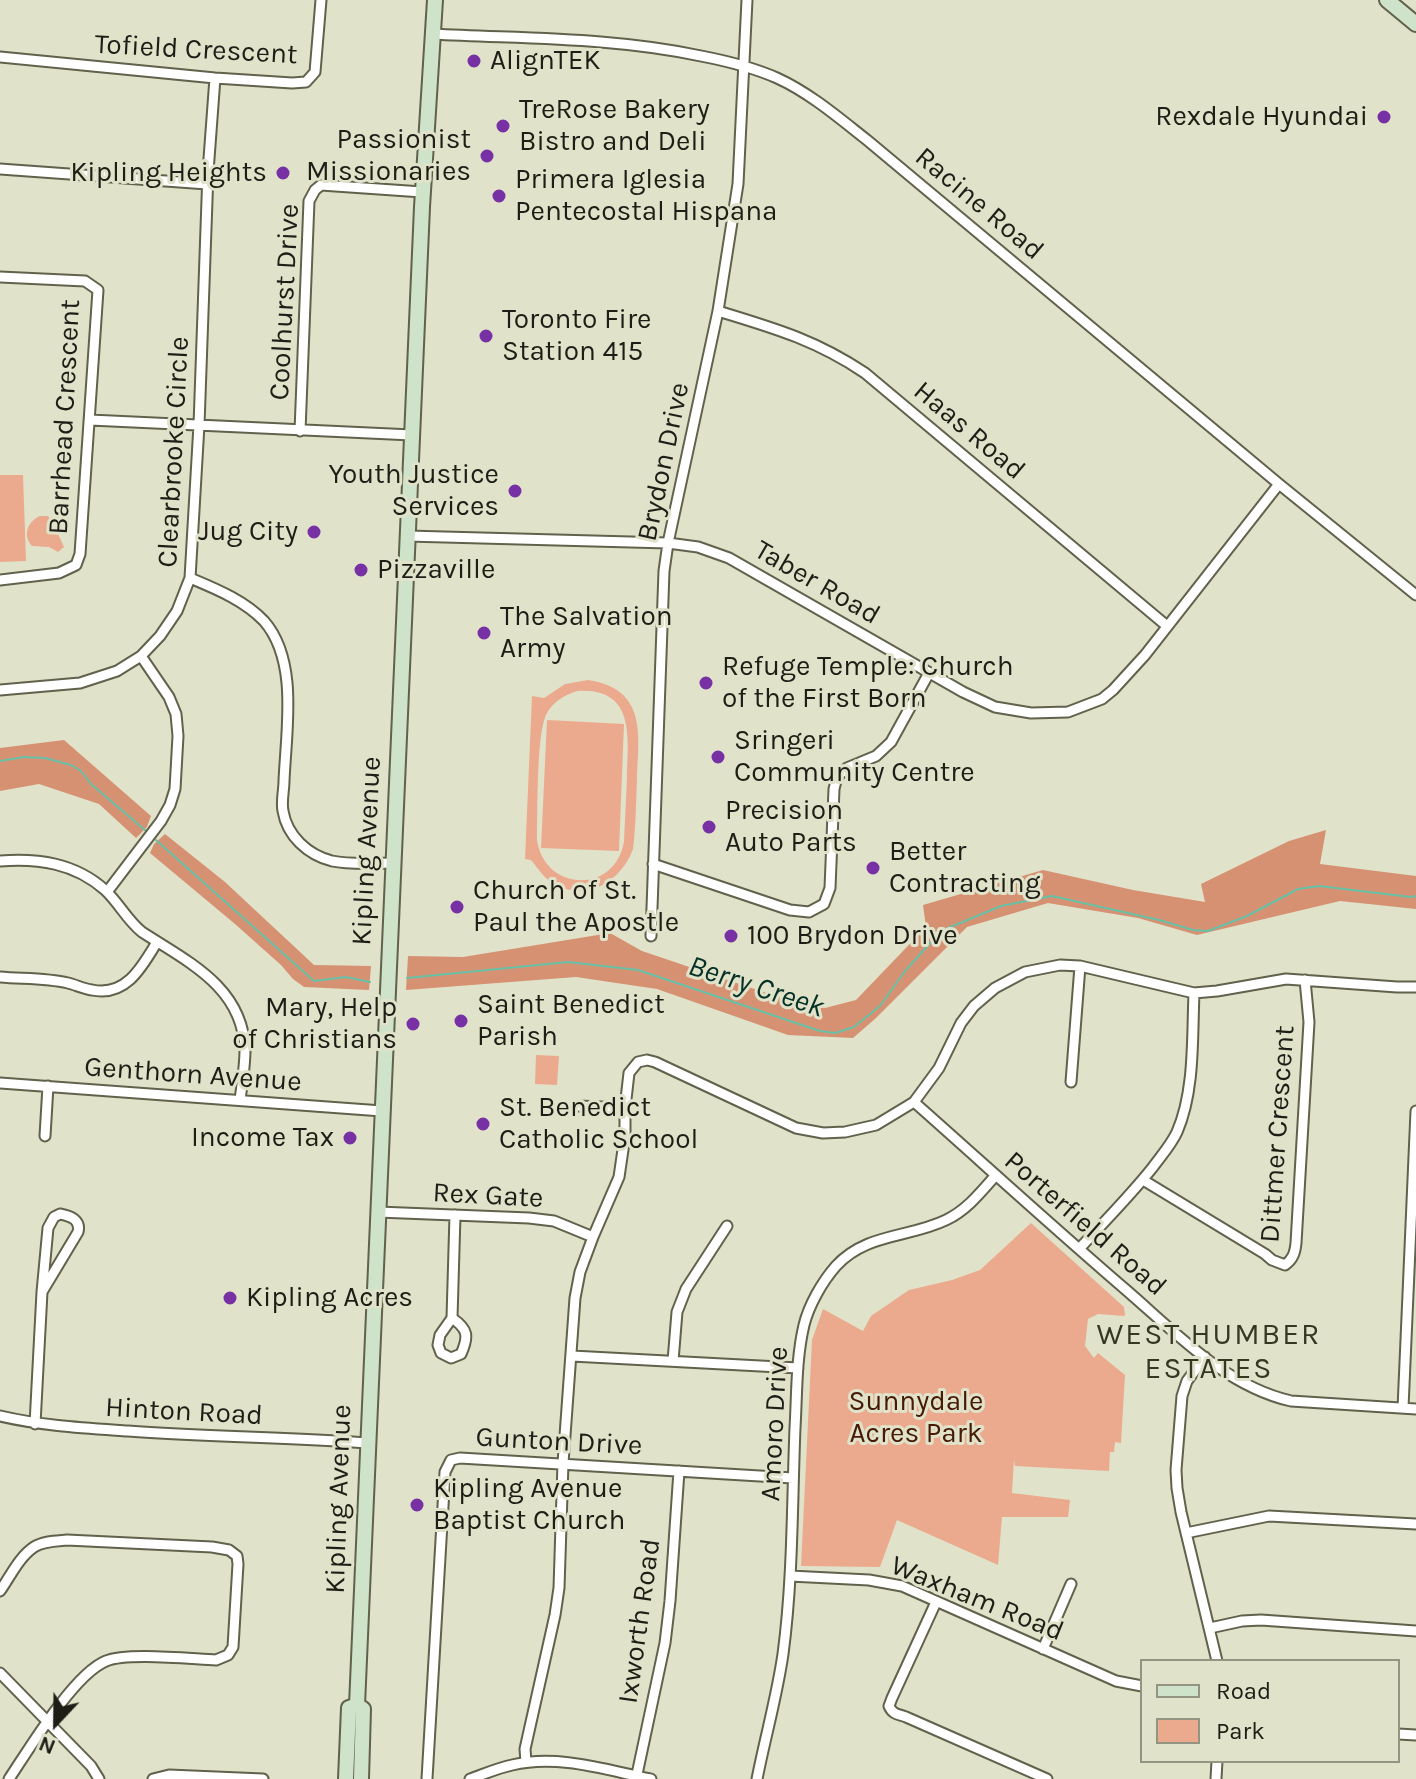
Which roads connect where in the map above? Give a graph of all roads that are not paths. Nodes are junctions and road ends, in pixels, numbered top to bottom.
1 (321, 0) edge
2 (435, 0) edge
3 (747, 0) edge
4 (1387, 0) edge
5 (1416, 24) edge
6 (433, 34) junction
7 (0, 57) edge
8 (744, 65) junction
9 (215, 78) junction
10 (0, 169) edge
11 (207, 184) junction
12 (422, 192) junction
13 (0, 277) edge
14 (718, 311) junction
15 (90, 420) junction
16 (199, 425) junction
17 (300, 431) junction
18 (412, 435) junction
19 (1279, 484) junction
20 (407, 536) junction
21 (668, 543) junction
22 (190, 578) junction
23 (0, 580) edge
24 (1416, 595) edge
25 (1167, 626) junction
26 (141, 656) junction
27 (929, 673) junction
28 (0, 690) edge
29 (0, 861) edge
30 (393, 863) junction
31 (653, 864) junction
32 (107, 892) junction
33 (651, 936) dead end
34 (157, 942) junction
35 (1080, 966) junction
36 (0, 977) edge
37 (1305, 980) junction
38 (1416, 987) edge
39 (1194, 993) junction
40 (1071, 1082) dead end
41 (0, 1083) edge
42 (48, 1086) junction
43 (240, 1100) junction
44 (914, 1102) junction
45 (578, 1106) dead end
46 (625, 1108) junction
47 (382, 1111) junction
48 (1416, 1111) edge
49 (45, 1136) dead end
50 (996, 1175) junction
51 (1143, 1180) junction
52 (378, 1212) junction
53 (455, 1215) junction
54 (727, 1226) dead end
55 (593, 1237) junction
56 (1079, 1249) junction
57 (1412, 1291) edge
58 (42, 1292) junction
59 (452, 1318) dead end
60 (572, 1356) junction
61 (1205, 1357) junction
62 (673, 1361) junction
63 (798, 1368) junction
64 (1403, 1408) junction
65 (1416, 1409) edge
66 (0, 1416) edge
67 (35, 1424) junction
68 (367, 1443) junction
69 (563, 1463) junction
70 (679, 1471) junction
71 (793, 1478) junction
72 (1416, 1524) edge
73 (1186, 1533) junction
74 (790, 1576) junction
75 (1071, 1584) dead end
76 (0, 1591) edge
77 (936, 1602) junction
78 (1210, 1628) junction
79 (1416, 1631) edge
80 (1043, 1649) junction
81 (1217, 1659) edge
82 (0, 1673) edge
83 (1140, 1686) edge
84 (357, 1705) junction
85 (48, 1721) junction
86 (526, 1762) junction
87 (636, 1778) edge
88 (9, 1779) edge
89 (99, 1779) edge
90 (153, 1779) edge
91 (263, 1779) edge
92 (346, 1779) edge
93 (361, 1779) edge
94 (427, 1779) edge
95 (470, 1779) edge
96 (651, 1779) edge
97 (757, 1779) edge
98 (1047, 1779) edge

1 - 9 street, Tofield Crescent
2 - 6 main road, Kipling Avenue
3 - 8 street, Brydon Drive
4 - 5 main road
6 - 8 street, Racine Road
6 - 12 main road, Kipling Avenue
7 - 9 street, Tofield Crescent
8 - 14 street, Brydon Drive
8 - 19 street, Racine Road
9 - 11 street, Clearbrooke Circle
10 - 11 street
11 - 16 street, Clearbrooke Circle
12 - 17 street, Coolhurst Drive
12 - 18 main road, Kipling Avenue
13 - 15 street, Barrhead Crescent
14 - 21 street, Brydon Drive
14 - 25 street, Haas Road
15 - 16 street
15 - 23 street, Barrhead Crescent
16 - 17 street
16 - 22 street, Clearbrooke Circle
17 - 18 street
18 - 20 main road, Kipling Avenue
19 - 24 street, Racine Road
19 - 25 street, Taber Road
20 - 21 street, Taber Road
20 - 30 main road, Kipling Avenue
21 - 27 street, Taber Road
21 - 31 street, Brydon Drive
22 - 26 street, Clearbrooke Circle
22 - 30 street
25 - 27 street, Taber Road
26 - 28 street, Clearbrooke Circle
26 - 32 street
27 - 31 street
29 - 32 street
30 - 47 main road, Kipling Avenue
31 - 33 street, Brydon Drive
32 - 34 street
34 - 36 street
34 - 43 street
35 - 39 street
35 - 40 street
35 - 44 street
37 - 38 street
37 - 39 street
37 - 51 street, Dittmer Crescent
39 - 51 street
41 - 42 street, Genthorn Avenue
42 - 43 street, Genthorn Avenue
42 - 49 street
43 - 47 street, Genthorn Avenue
44 - 46 street
44 - 50 street, Porterfield Road
45 - 46 street
46 - 55 street
47 - 52 main road, Kipling Avenue
48 - 57 street
50 - 56 street, Porterfield Road
50 - 63 street, Amoro Drive
51 - 56 street
52 - 53 street, Rex Gate
52 - 68 main road, Kipling Avenue
53 - 55 street, Rex Gate
53 - 59 street
54 - 62 street
55 - 60 street
56 - 61 street, Porterfield Road
57 - 64 street
58 - 58 street
58 - 67 street
60 - 62 street
60 - 69 street
61 - 64 street, Porterfield Road
61 - 73 street
62 - 63 street
63 - 71 street, Amoro Drive
64 - 65 street, Porterfield Road
66 - 67 street, Hinton Road
67 - 68 street, Hinton Road
68 - 84 main road, Kipling Avenue
69 - 70 street, Gunton Drive
69 - 86 street
69 - 94 street, Gunton Drive
70 - 71 street, Gunton Drive
70 - 87 street, Ixworth Road
71 - 74 street, Amoro Drive
72 - 73 street
73 - 78 street
74 - 77 street, Waxham Road
74 - 97 street, Amoro Drive
75 - 80 street
76 - 85 street
77 - 80 street, Waxham Road
77 - 98 street
78 - 79 street
78 - 81 street
80 - 83 street, Waxham Road
82 - 85 street
84 - 92 main road, Kipling Avenue
84 - 93 main road, Kipling Avenue
85 - 88 street
85 - 89 street
86 - 87 street
86 - 95 street
87 - 96 street
90 - 91 street

